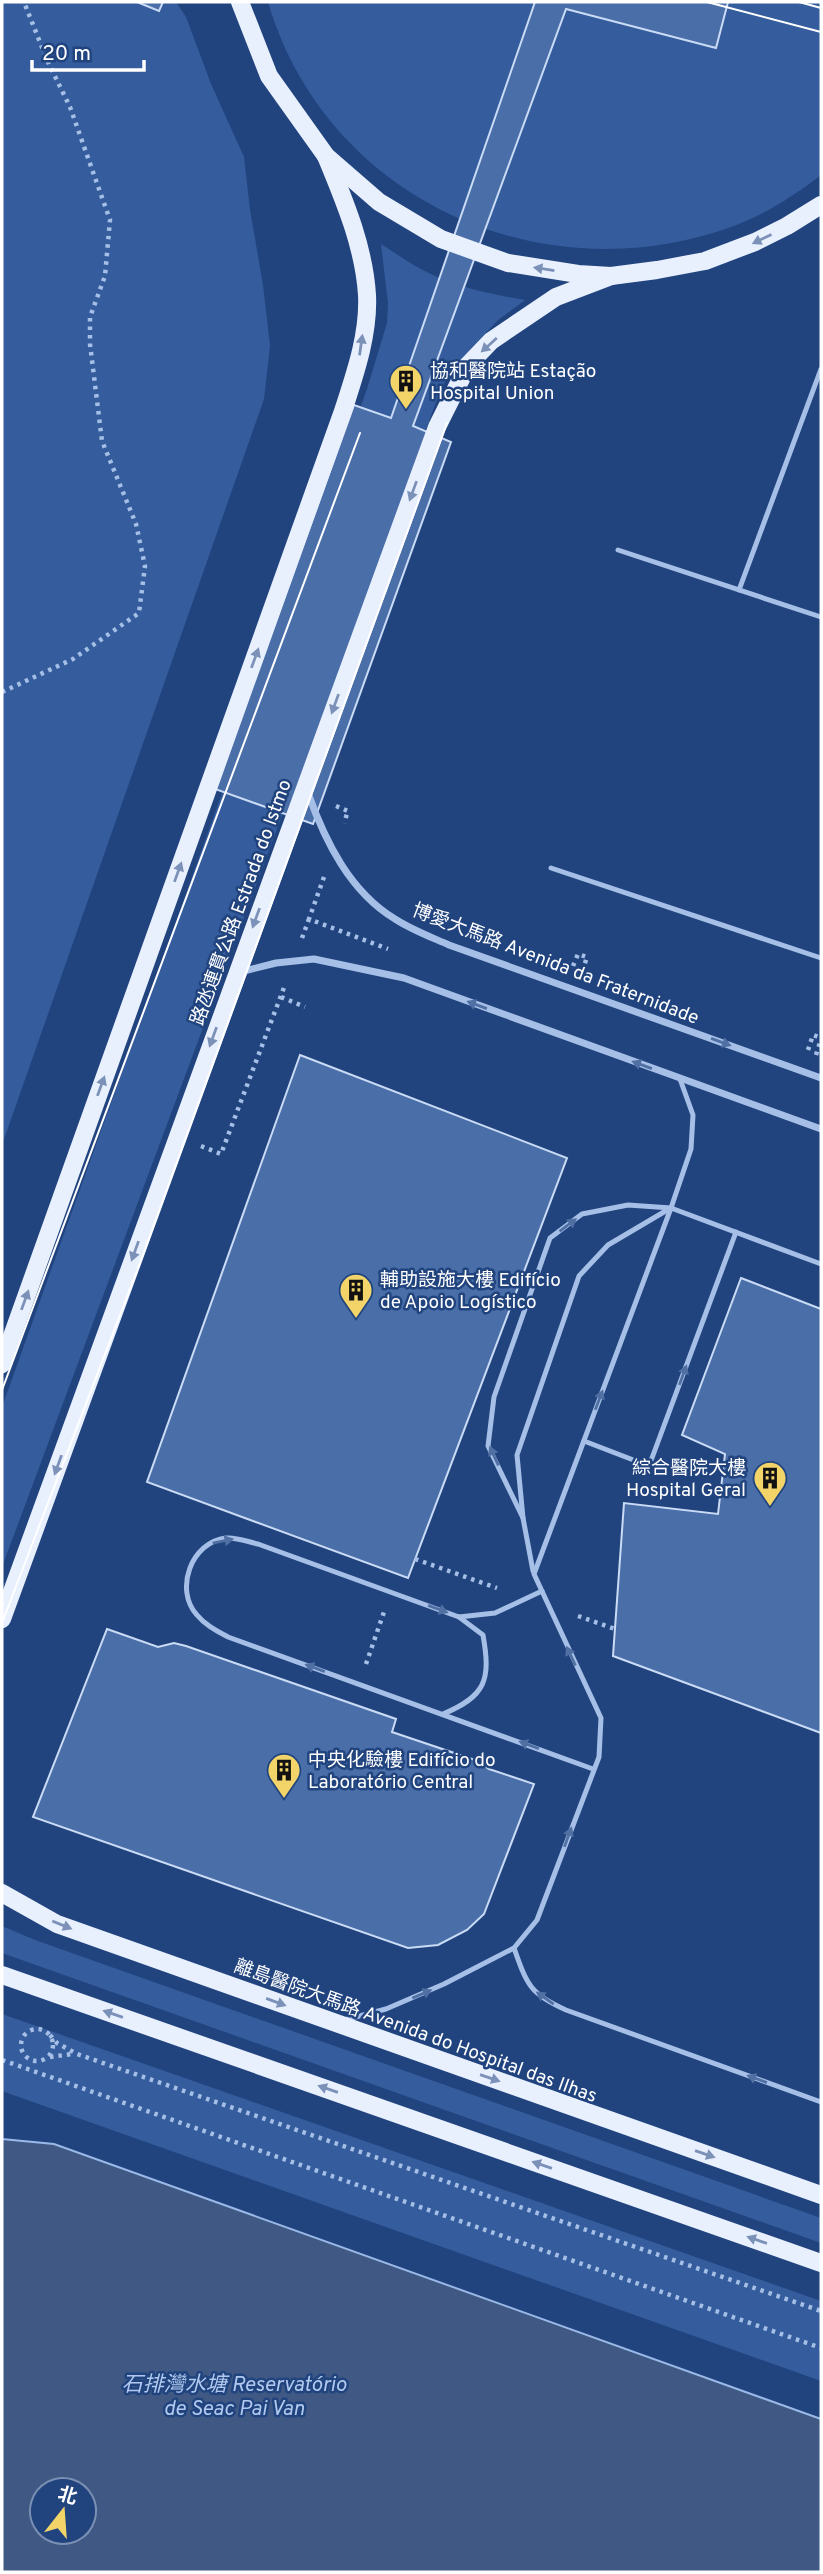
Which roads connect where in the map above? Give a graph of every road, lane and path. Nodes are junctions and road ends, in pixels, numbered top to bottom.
1 (24, 2) edge
2 (240, 2) edge
3 (326, 156) junction
4 (821, 205) edge
5 (611, 276) junction
6 (821, 369) edge
7 (618, 550) dead end
8 (739, 590) junction
9 (821, 617) edge
10 (2, 692) edge
11 (305, 786) junction
12 (551, 868) dead end
13 (821, 958) edge
14 (236, 973) junction
15 (281, 997) dead end
16 (305, 1007) dead end
17 (266, 1035) dead end
18 (821, 1078) edge
19 (680, 1079) junction
20 (821, 1129) edge
21 (221, 1154) dead end
22 (671, 1208) junction
23 (736, 1233) junction
24 (821, 1264) edge
25 (2, 1364) edge
26 (584, 1441) junction
27 (523, 1518) junction
28 (534, 1574) junction
29 (542, 1591) junction
30 (388, 1600) dead end
31 (459, 1617) junction
32 (2, 1619) edge
33 (366, 1665) dead end
34 (443, 1714) junction
35 (593, 1769) junction
36 (2, 1893) edge
37 (514, 1948) junction
38 (2, 1975) edge
39 (334, 2023) junction
40 (50, 2035) junction
41 (77, 2054) junction
42 (46, 2059) junction
43 (2, 2060) edge
44 (821, 2102) edge
45 (821, 2195) edge
46 (821, 2263) edge
47 (821, 2311) edge
48 (821, 2348) edge

1 - 10 path
2 - 3 main road
5 -> 3 main road
25 -> 3 main road
4 -> 5 main road
5 -> 11 main road, 路氹連貫公路 Estrada do Istmo
6 - 8 lane
7 - 8 lane
8 - 9 lane
11 -> 14 main road, 路氹連貫公路 Estrada do Istmo
11 -> 18 street, 博愛大馬路 Avenida da Fraternidade
12 - 13 lane
19 -> 14 street
14 -> 32 main road, 路氹連貫公路 Estrada do Istmo
15 - 16 path
17 - 21 path
19 - 20 street
19 - 22 lane
22 - 23 lane
26 -> 22 lane
22 - 27 lane
27 -> 22 lane
23 - 24 lane
26 -> 23 lane
26 - 28 lane
27 - 28 lane
28 - 29 lane
29 - 31 lane
35 -> 29 lane
30 - 33 path
31 - 34 lane
34 -> 31 lane
35 -> 34 lane
37 -> 35 lane
36 -> 39 main road, 離島醫院大馬路 Avenida do Hospital das Ilhas
39 -> 37 lane
44 -> 37 lane
46 -> 38 main road
39 -> 45 main road, 離島醫院大馬路 Avenida do Hospital das Ilhas
40 - 41 path
40 - 42 path
40 - 42 path
41 - 42 path
41 - 47 path
43 - 48 path

